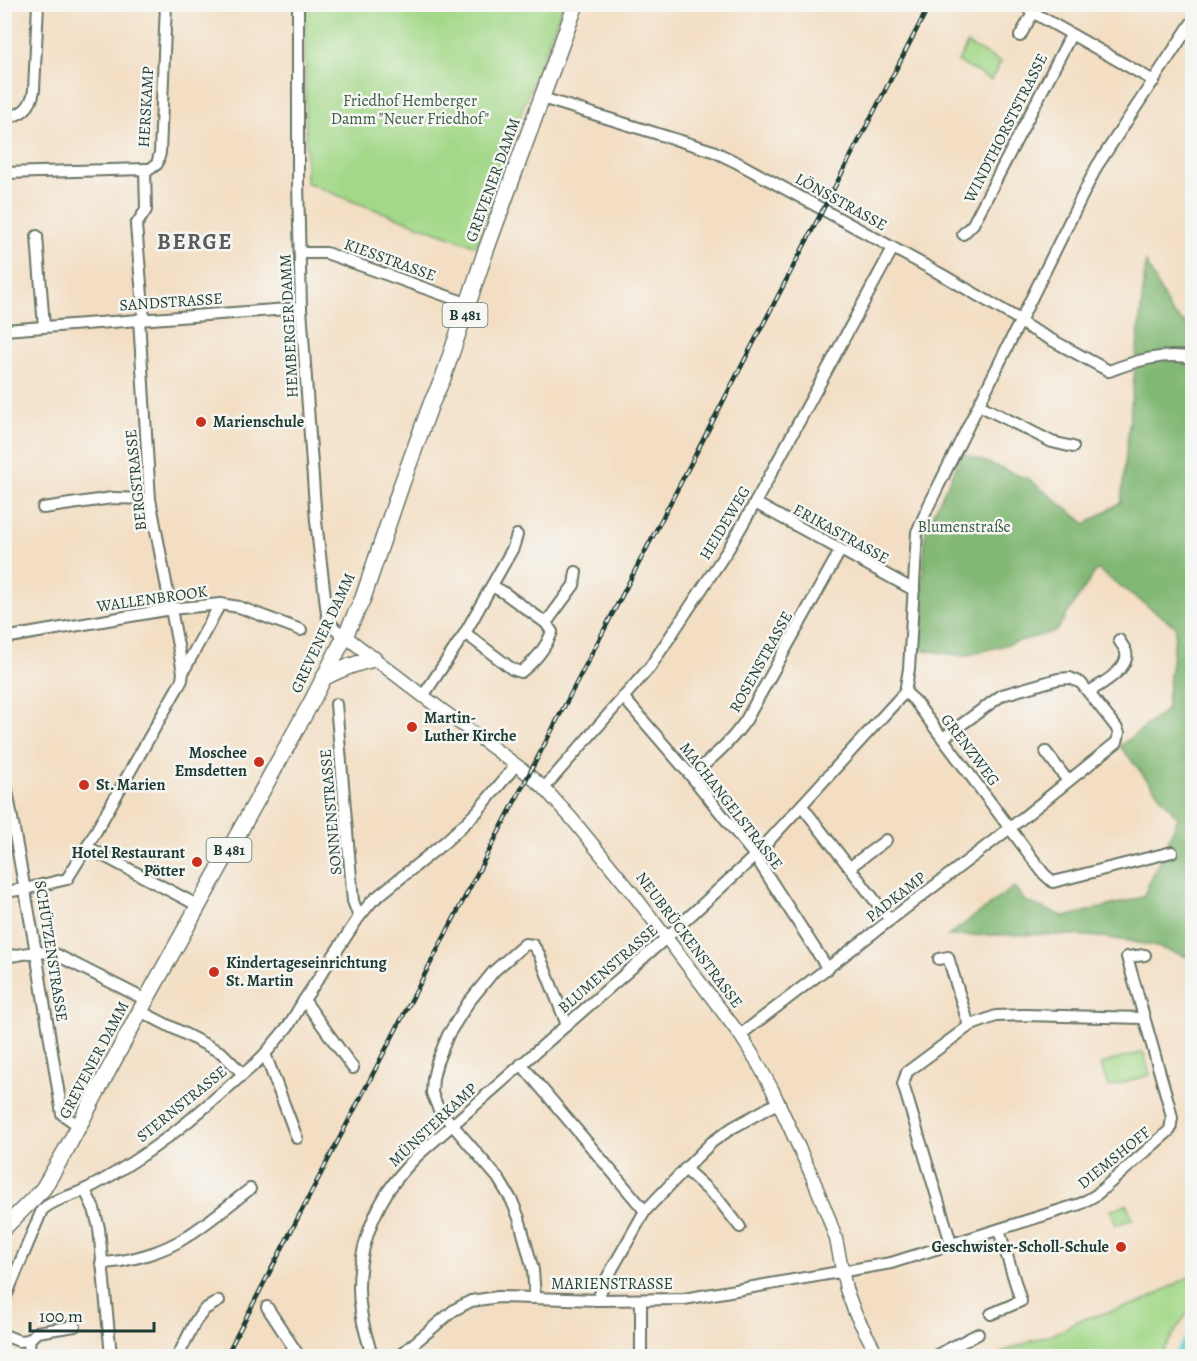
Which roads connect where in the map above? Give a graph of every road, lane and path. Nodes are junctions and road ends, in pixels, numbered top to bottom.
1 (38, 4) edge
2 (166, 4) edge
3 (298, 4) edge
4 (576, 4) edge
5 (1023, 4) edge
6 (1036, 9) edge
7 (1192, 22) edge
8 (1071, 35) junction
9 (1020, 36) dead end
10 (1154, 81) junction
11 (542, 98) junction
12 (4, 118) edge
13 (146, 169) junction
14 (4, 173) edge
15 (963, 234) dead end
16 (37, 236) dead end
17 (893, 248) junction
18 (300, 253) junction
19 (469, 303) junction
20 (301, 308) junction
21 (141, 319) junction
22 (1020, 320) junction
23 (44, 327) junction
24 (4, 330) edge
25 (1192, 358) edge
26 (979, 405) junction
27 (1073, 447) dead end
28 (150, 499) junction
29 (755, 503) junction
30 (43, 508) dead end
31 (518, 535) dead end
32 (840, 551) junction
33 (576, 572) dead end
34 (492, 586) junction
35 (914, 590) junction
36 (220, 604) junction
37 (171, 609) junction
38 (546, 623) junction
39 (302, 630) dead end
40 (465, 633) junction
41 (345, 636) junction
42 (4, 638) edge
43 (1119, 640) dead end
44 (374, 659) junction
45 (183, 672) junction
46 (325, 677) junction
47 (905, 692) junction
48 (1089, 692) junction
49 (423, 696) junction
50 (623, 697) junction
51 (336, 704) dead end
52 (943, 738) junction
53 (1046, 752) dead end
54 (516, 765) junction
55 (4, 774) edge
56 (691, 776) junction
57 (1068, 781) junction
58 (544, 788) junction
59 (802, 806) junction
60 (1010, 828) junction
61 (886, 840) dead end
62 (87, 847) junction
63 (1172, 852) dead end
64 (755, 856) junction
65 (850, 867) junction
66 (25, 889) junction
67 (4, 892) edge
68 (199, 906) junction
69 (358, 917) junction
70 (890, 920) junction
71 (666, 938) junction
72 (36, 952) junction
73 (1145, 955) dead end
74 (4, 957) edge
75 (939, 959) dead end
76 (828, 969) junction
77 (304, 999) junction
78 (143, 1006) junction
79 (1143, 1018) junction
80 (567, 1025) junction
81 (969, 1026) junction
82 (740, 1035) junction
83 (265, 1054) junction
84 (521, 1064) junction
85 (353, 1068) dead end
86 (243, 1074) junction
87 (779, 1102) junction
88 (452, 1125) junction
89 (79, 1126) junction
90 (297, 1137) dead end
91 (685, 1169) junction
92 (85, 1190) junction
93 (250, 1190) dead end
94 (645, 1211) junction
95 (740, 1227) dead end
96 (4, 1228) edge
97 (999, 1230) junction
98 (951, 1244) junction
99 (102, 1263) junction
100 (843, 1272) junction
101 (535, 1298) junction
102 (598, 1300) junction
103 (640, 1300) junction
104 (4, 1301) edge
105 (219, 1301) dead end
106 (267, 1307) dead end
107 (991, 1314) dead end
108 (75, 1326) dead end
109 (978, 1334) dead end
110 (4, 1335) edge
111 (28, 1340) junction
112 (30, 1356) edge
113 (111, 1356) edge
114 (178, 1356) edge
115 (299, 1356) edge
116 (372, 1356) edge
117 (399, 1356) edge
118 (643, 1356) edge
119 (878, 1356) edge
120 (935, 1356) edge

1 - 12 street
2 - 13 street, HERSKAMP
3 - 18 street, HEMBERGER DAMM
4 - 11 main road, GREVENER DAMM / B 481
5 - 6 street
6 - 8 street
6 - 9 street
7 - 10 street
8 - 10 street
8 - 15 street, WINDTHORSTSTRASSE
10 - 22 street
11 - 17 street, LÖNSSTRASSE
11 - 19 main road, GREVENER DAMM / B 481
13 - 14 street, HERSKAMP
13 - 21 street, BERGSTRASSE
16 - 23 street
17 - 22 street, LÖNSSTRASSE
17 - 29 street, HEIDEWEG
18 - 19 street, KIESSTRASSE
18 - 20 street, HEMBERGER DAMM
19 - 41 main road, GREVENER DAMM / B 481
20 - 21 street, SANDSTRASSE
20 - 41 street, HEMBERGER DAMM
21 - 23 street, SANDSTRASSE
21 - 28 street, BERGSTRASSE
22 - 25 street, LÖNSSTRASSE
22 - 26 street
23 - 24 street, SANDSTRASSE
26 - 27 street
26 - 35 street
28 - 30 street
28 - 37 street, BERGSTRASSE
29 - 32 street, ERIKASTRASSE
29 - 50 street, HEIDEWEG
31 - 34 street
32 - 35 street, ERIKASTRASSE
32 - 56 street, ROSENSTRASSE
33 - 38 street
34 - 38 street
34 - 40 street
35 - 47 street
36 - 37 street, WALLENBROOK
36 - 39 street, WALLENBROOK
36 - 45 street
37 - 42 street, WALLENBROOK
37 - 45 street, BERGSTRASSE
38 - 40 street
40 - 49 street
41 - 44 street, NEUBRÜCKENSTRASSE
41 - 46 main road, GREVENER DAMM / B 481
43 - 48 street
44 - 46 main road
44 - 49 street, NEUBRÜCKENSTRASSE
45 - 62 street
46 - 68 main road, GREVENER DAMM / B 481
47 - 52 street, GRENZWEG
47 - 59 street, BLUMENSTRASSE
48 - 52 street
48 - 57 street, PADKAMP
49 - 54 street, NEUBRÜCKENSTRASSE
50 - 56 street, MACHANGELSTRASSE
50 - 58 street, HEIDEWEG
51 - 69 street, SONNENSTRASSE
52 - 60 street, GRENZWEG
53 - 57 street
54 - 58 street, NEUBRÜCKENSTRASSE
54 - 69 street, STERNSTRASSE
55 - 66 street, SCHÜTZENSTRASSE
56 - 64 street, MACHANGELSTRASSE
57 - 60 street, PADKAMP
58 - 71 street, NEUBRÜCKENSTRASSE
59 - 64 street, BLUMENSTRASSE
59 - 65 street
60 - 63 street, GRENZWEG
60 - 70 street, PADKAMP
61 - 65 street
62 - 66 street
62 - 68 street
64 - 71 street, BLUMENSTRASSE
64 - 76 street, MACHANGELSTRASSE
65 - 70 street
66 - 67 street
66 - 72 street, SCHÜTZENSTRASSE
68 - 78 main road, GREVENER DAMM / B 481
69 - 77 street, STERNSTRASSE
70 - 76 street, PADKAMP
71 - 80 street, BLUMENSTRASSE
71 - 82 street, NEUBRÜCKENSTRASSE
72 - 74 street
72 - 78 street
72 - 89 street, SCHÜTZENSTRASSE
73 - 79 street, DIEMSHOFF
75 - 81 street
76 - 82 street, PADKAMP
77 - 83 street, STERNSTRASSE
77 - 85 street
78 - 86 street
78 - 89 main road, GREVENER DAMM / B 481
79 - 81 street
79 - 97 street, DIEMSHOFF
80 - 84 street, BLUMENSTRASSE
80 - 88 street
81 - 98 street
82 - 87 street, NEUBRÜCKENSTRASSE
83 - 86 street, STERNSTRASSE
83 - 90 street
84 - 88 street, MÜNSTERKAMP
84 - 94 street
86 - 92 street, STERNSTRASSE
87 - 91 street
87 - 100 street, NEUBRÜCKENSTRASSE
88 - 101 street
88 - 116 street, MÜNSTERKAMP
89 - 96 main road, GREVENER DAMM / B 481
91 - 94 street
91 - 95 street
92 - 99 street
92 - 104 street, STERNSTRASSE
93 - 99 street
94 - 102 street
97 - 98 street, DIEMSHOFF
97 - 107 street
98 - 100 street, DIEMSHOFF
99 - 113 street
100 - 103 street, MARIENSTRASSE
100 - 119 street, NEUBRÜCKENSTRASSE
101 - 102 street, MARIENSTRASSE
101 - 117 street, MARIENSTRASSE
102 - 103 street, MARIENSTRASSE
103 - 118 street
105 - 114 street
106 - 115 street
108 - 111 street
109 - 120 street
110 - 111 street
111 - 112 street

